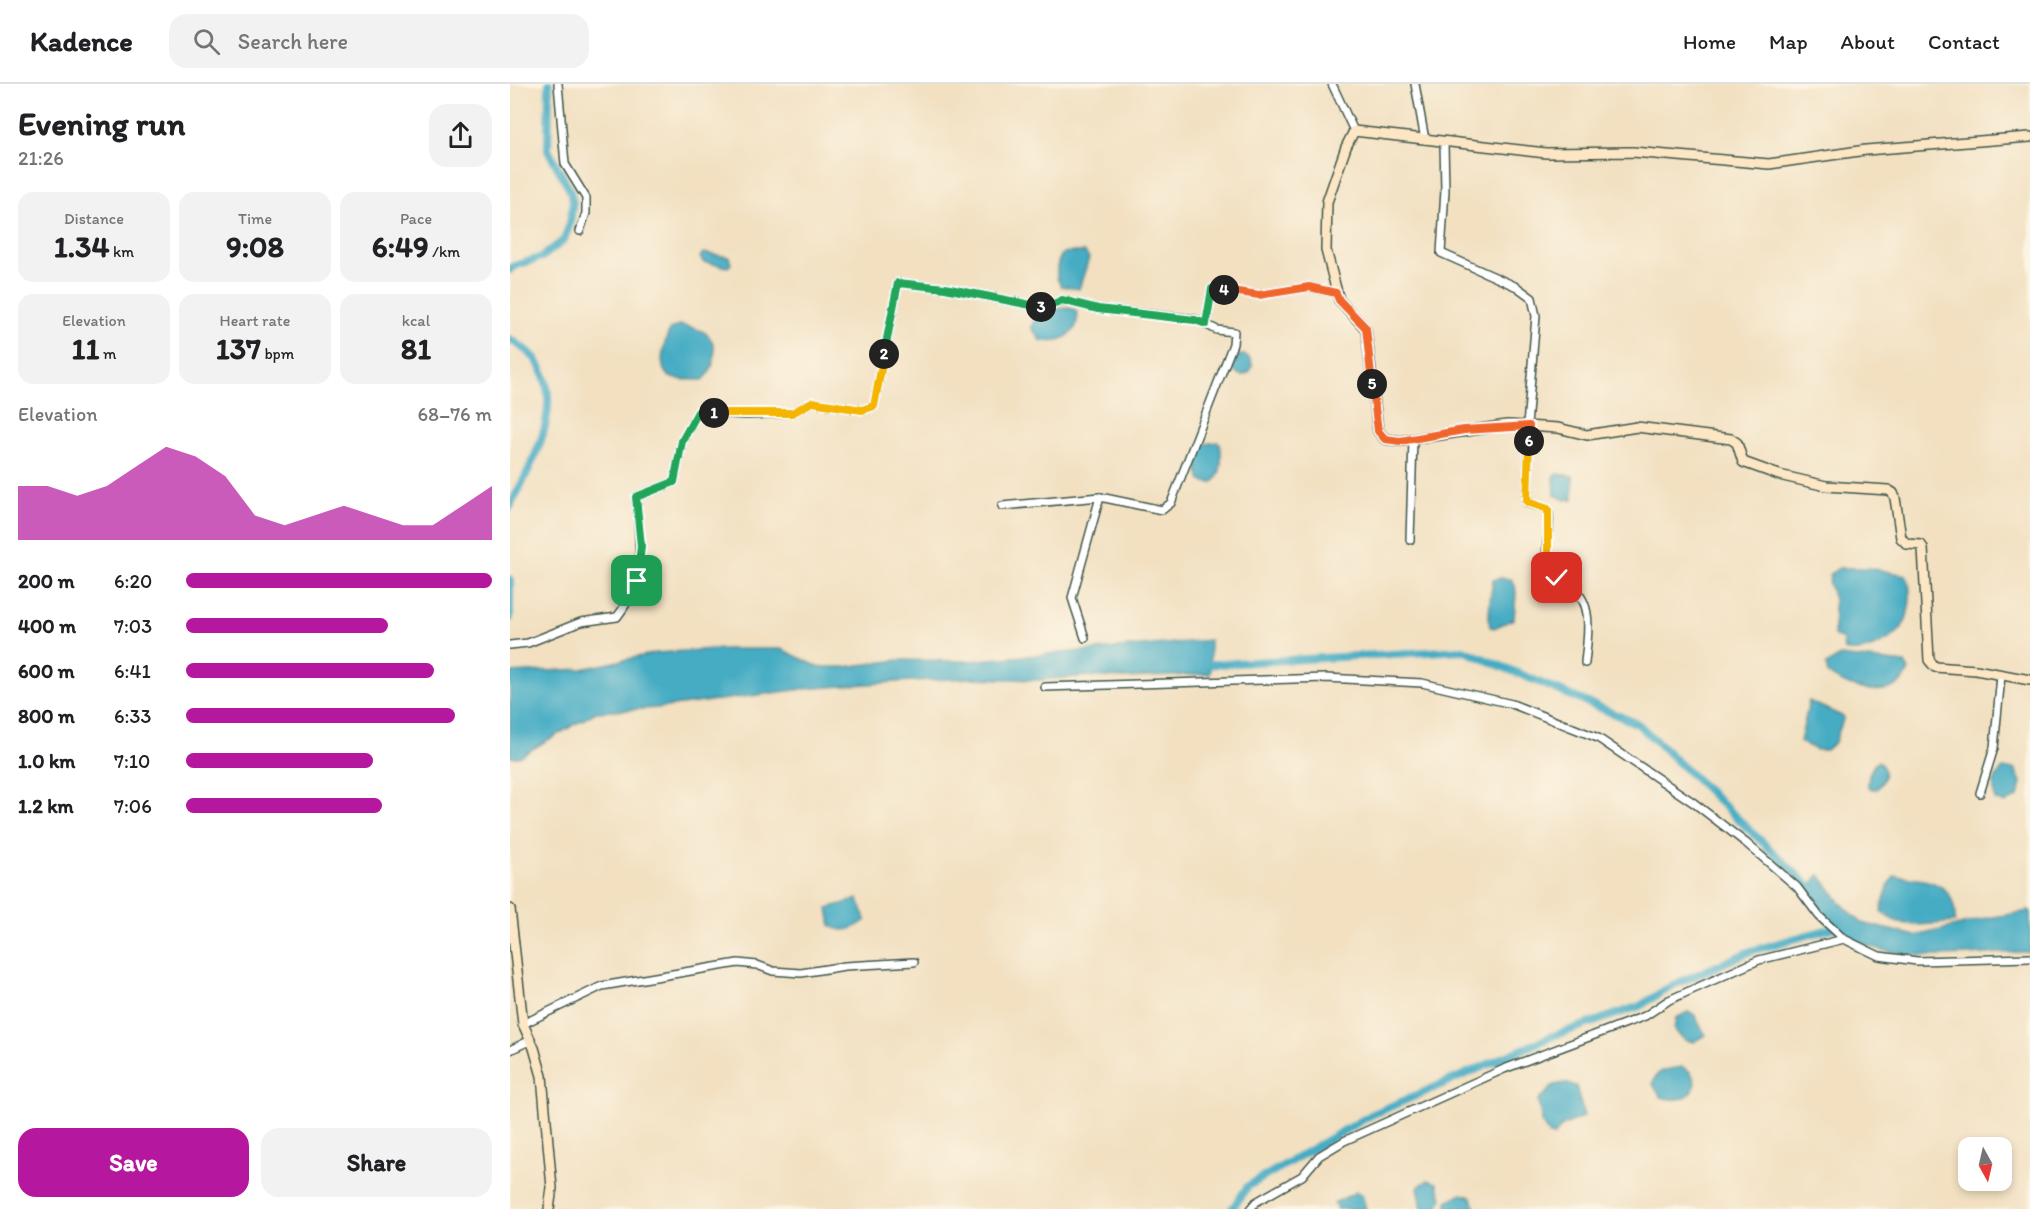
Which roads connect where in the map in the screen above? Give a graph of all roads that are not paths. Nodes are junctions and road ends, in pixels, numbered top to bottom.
1 (558, 84) edge
2 (1332, 84) edge
3 (1415, 84) edge
4 (1354, 131) junction
5 (2030, 137) edge
6 (1425, 140) junction
7 (1444, 143) junction
8 (580, 231) dead end
9 (1336, 293) junction
10 (1206, 324) junction
11 (1528, 426) junction
12 (1413, 439) junction
13 (1100, 497) junction
14 (1002, 506) dead end
15 (1410, 540) dead end
16 (1085, 638) dead end
17 (510, 645) edge
18 (1585, 663) dead end
19 (2001, 676) junction
20 (2030, 680) edge
21 (1045, 687) dead end
22 (1980, 793) dead end
23 (510, 909) edge
24 (1844, 939) junction
25 (2030, 958) edge
26 (914, 962) dead end
27 (523, 1024) junction
28 (531, 1040) junction
29 (510, 1050) edge
30 (549, 1209) edge
31 (1250, 1209) edge

1 - 8 street
2 - 4 street
3 - 6 street
4 - 6 street
4 - 9 street
5 - 7 street
6 - 7 street
7 - 11 street
9 - 10 street
9 - 12 street
10 - 13 street
10 - 17 street
11 - 12 street
11 - 18 street
11 - 19 street
12 - 15 street
13 - 14 street
13 - 16 street
19 - 20 street
19 - 22 street
21 - 24 street
23 - 27 street
24 - 25 street
24 - 31 street
26 - 27 street
27 - 28 street
28 - 29 street
28 - 30 street

